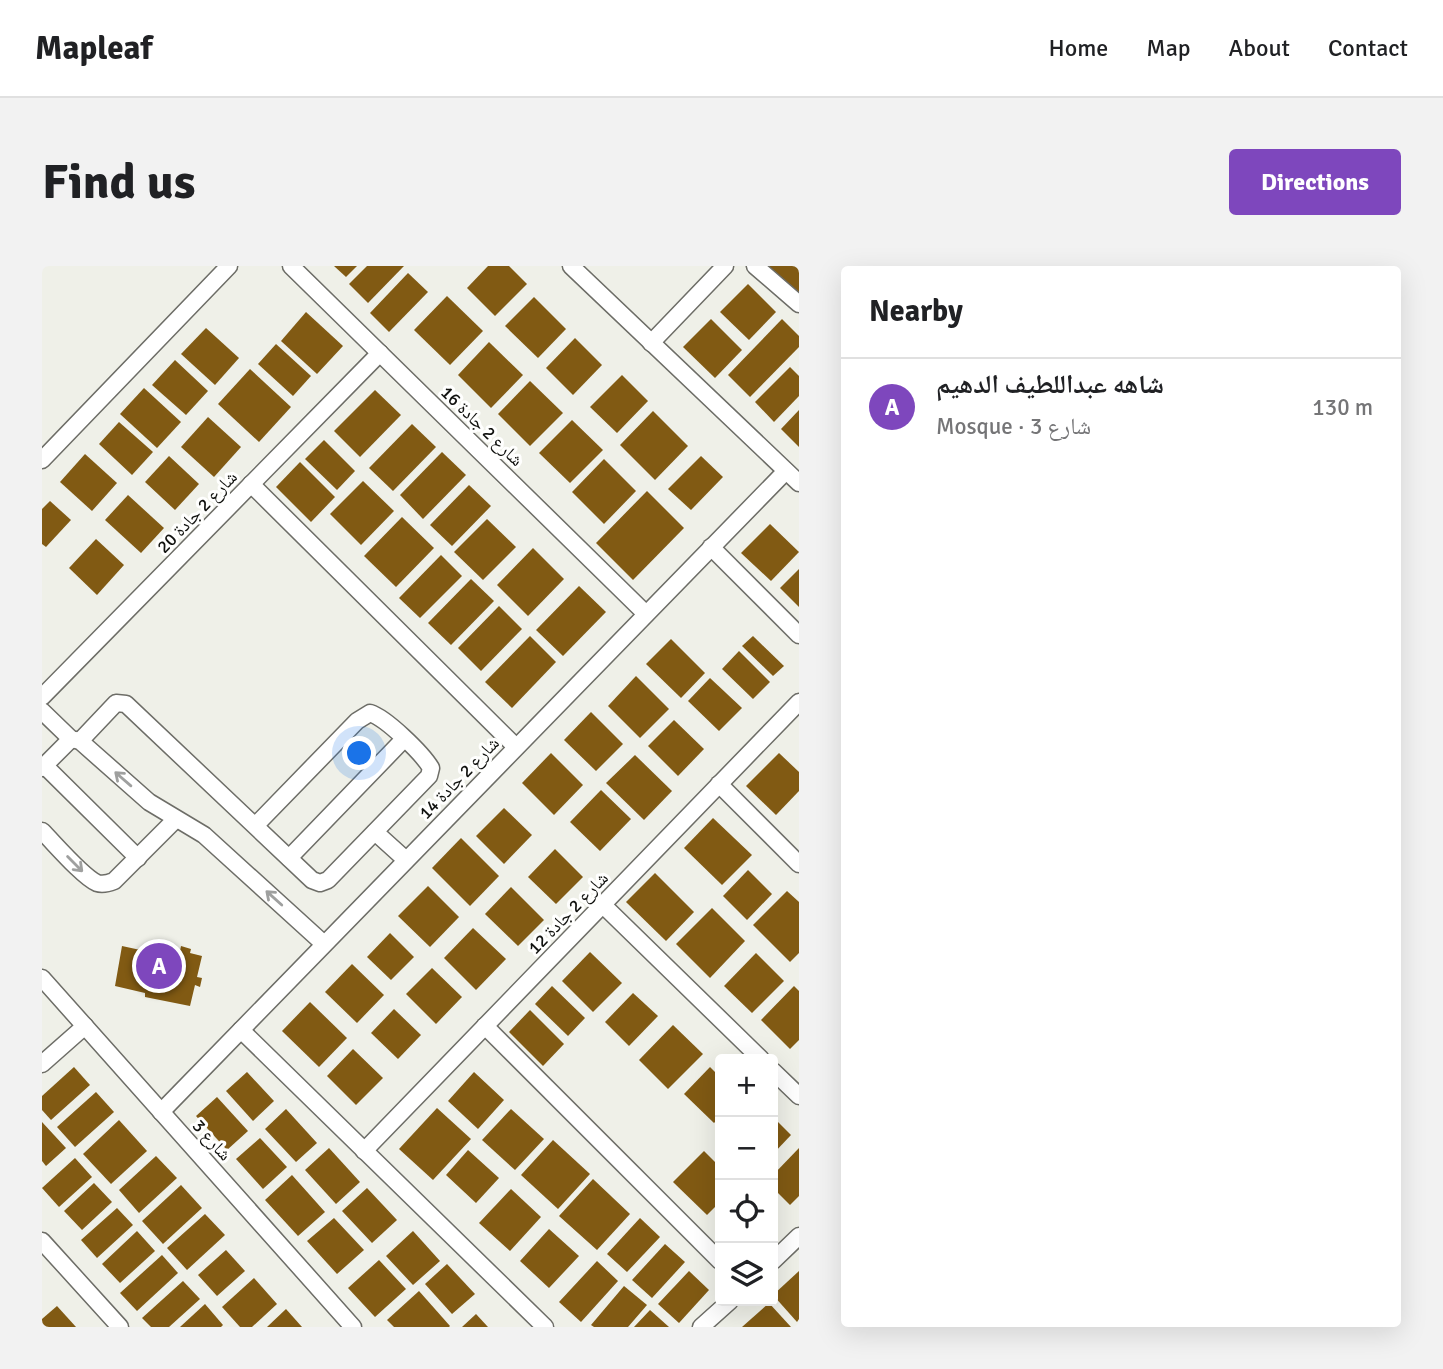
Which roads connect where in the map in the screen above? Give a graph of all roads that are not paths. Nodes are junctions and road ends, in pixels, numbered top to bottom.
1 (229, 266) edge
2 (291, 266) edge
3 (571, 266) edge
4 (725, 266) edge
5 (755, 266) edge
6 (799, 304) edge
7 (651, 343) junction
8 (380, 353) junction
9 (42, 460) edge
10 (786, 471) junction
11 (799, 483) edge
12 (251, 484) junction
13 (711, 547) junction
14 (646, 614) junction
15 (799, 635) edge
16 (45, 688) edge
17 (799, 702) edge
18 (42, 711) edge
19 (404, 739) junction
20 (75, 740) junction
21 (516, 747) junction
22 (43, 767) edge
23 (719, 784) junction
24 (176, 819) junction
25 (255, 826) junction
26 (42, 831) edge
27 (374, 832) junction
28 (138, 858) junction
29 (289, 858) junction
30 (406, 860) junction
31 (799, 864) edge
32 (603, 905) junction
33 (324, 944) junction
34 (42, 978) edge
35 (85, 1026) junction
36 (485, 1026) junction
37 (241, 1030) junction
38 (756, 1054) edge
39 (42, 1064) edge
40 (778, 1076) edge
41 (799, 1096) edge
42 (161, 1112) junction
43 (364, 1151) junction
44 (799, 1236) edge
45 (42, 1241) edge
46 (715, 1256) edge
47 (778, 1256) edge
48 (724, 1306) edge
49 (120, 1327) edge
50 (354, 1327) edge
51 (545, 1327) edge
52 (701, 1327) edge

1 - 9 street
2 - 8 street, شارع 2 جادة 16
3 - 7 street
4 - 7 street
5 - 6 street
7 - 10 street
8 - 12 street, شارع 2 جادة 20
8 - 14 street, شارع 2 جادة 16
10 - 11 street
10 - 13 street, شارع 2 جادة 14
12 - 16 street, شارع 2 جادة 20
12 - 21 street
13 - 14 street, شارع 2 جادة 14
13 - 15 street
14 - 21 street, شارع 2 جادة 14
17 - 23 street, شارع 2 جادة 12
18 - 20 street
19 - 25 street
19 - 27 street
19 - 29 street
20 - 22 street
24 -> 20 street
20 - 25 street
21 - 30 street, شارع 2 جادة 14
22 - 28 street
23 - 31 street
23 - 32 street, شارع 2 جادة 12
24 - 28 street
33 -> 24 street
25 - 29 street
26 -> 28 street
27 - 29 street
27 - 30 street
30 - 33 street, شارع 2 جادة 14
32 - 36 street, شارع 2 جادة 12
32 - 38 street
33 - 37 street, شارع 2 جادة 14
34 - 35 street, شارع 3
35 - 39 street
35 - 42 street, شارع 3
36 - 43 street, شارع 2 جادة 12
36 - 46 street
37 - 42 street, شارع 2 جادة 14
37 - 43 street
40 - 41 street
42 - 50 street, شارع 3
43 - 51 street
44 - 47 street
45 - 49 street
48 - 52 street

